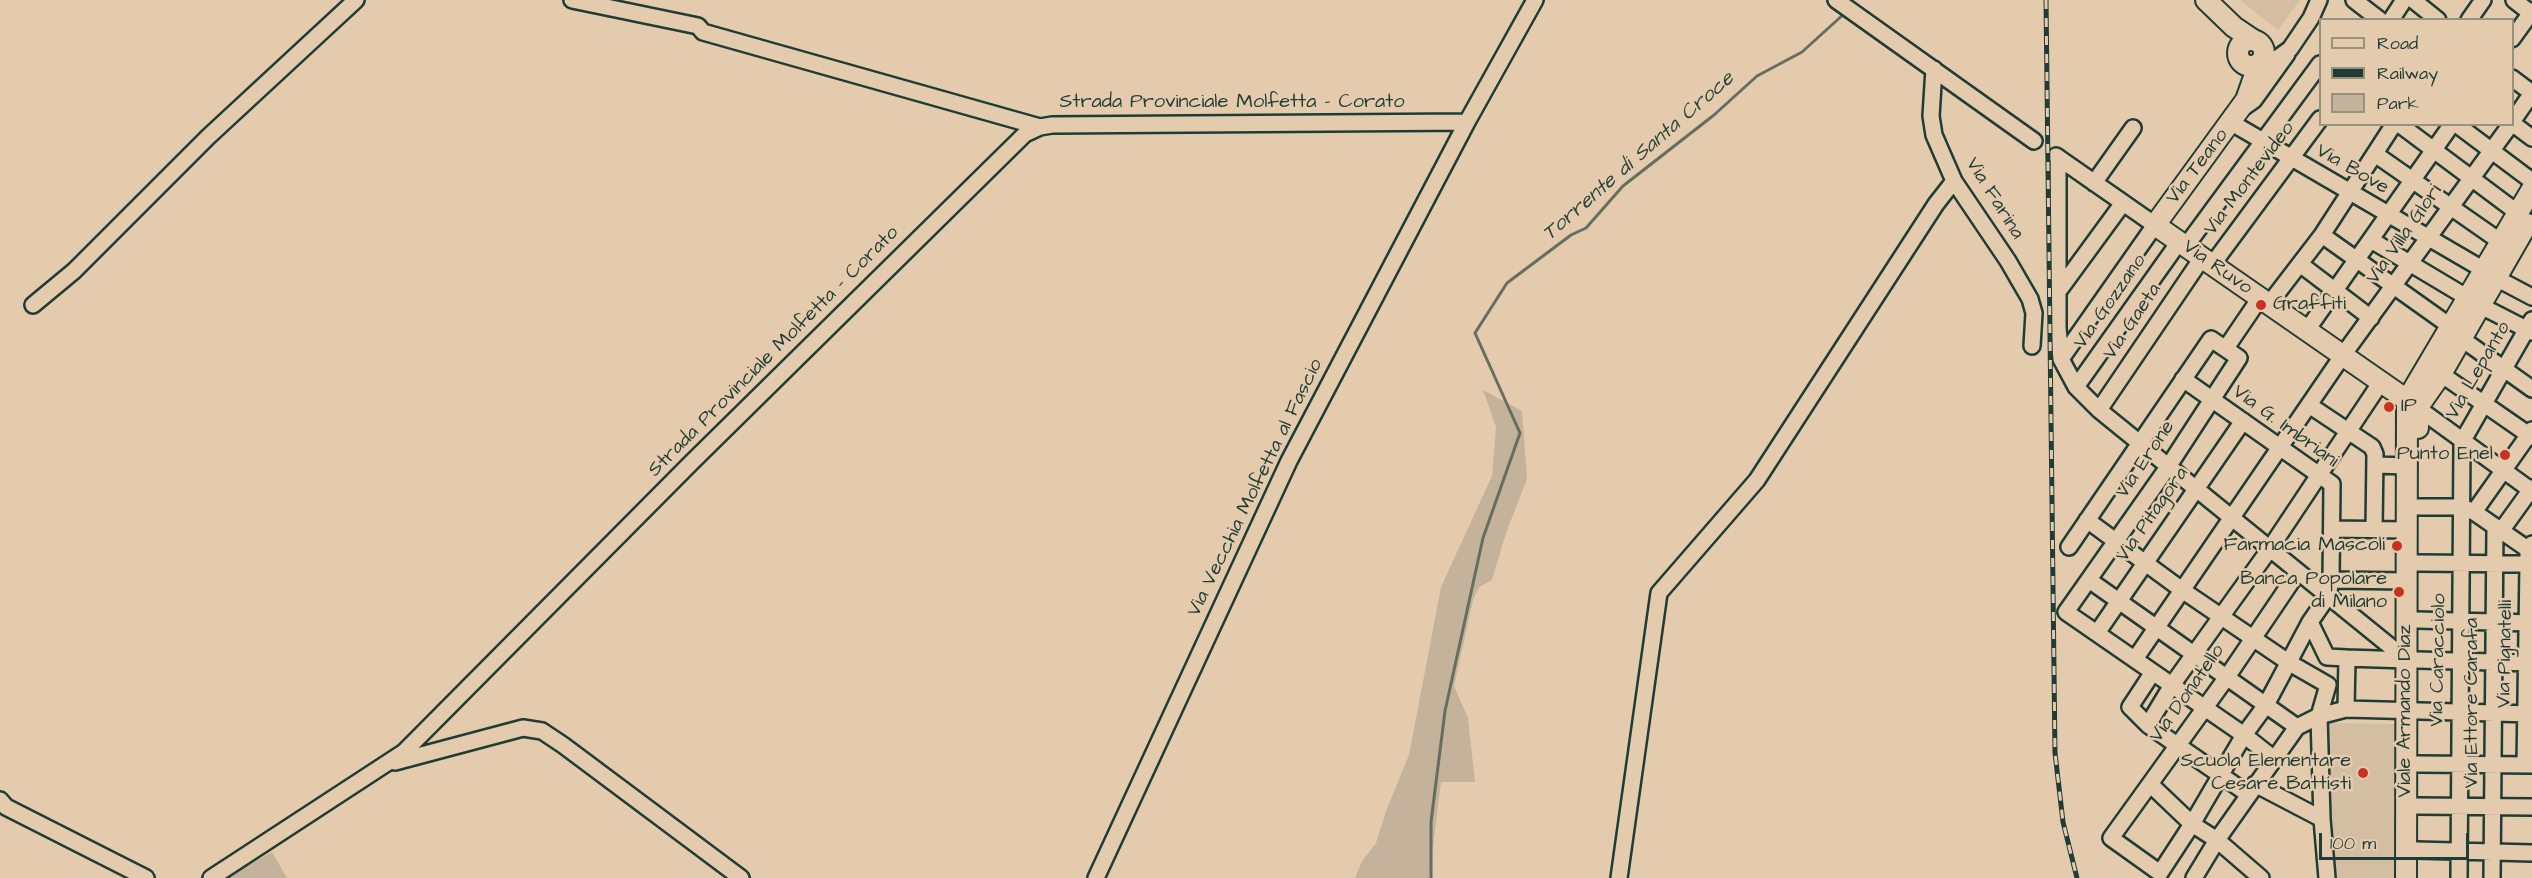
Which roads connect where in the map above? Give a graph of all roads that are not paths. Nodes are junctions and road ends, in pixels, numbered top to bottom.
1 (356, 0) edge
2 (572, 0) edge
3 (1534, 0) edge
4 (1836, 0) edge
5 (2319, 0) edge
6 (2354, 0) edge
7 (2404, 0) edge
8 (2413, 0) edge
9 (2483, 0) edge
10 (2514, 0) edge
11 (2210, 5) edge
12 (2532, 13) edge
13 (2377, 18) edge
14 (2392, 18) edge
15 (2436, 18) edge
16 (2470, 18) edge
17 (2316, 22) edge
18 (2514, 36) edge
19 (2293, 45) junction
20 (2253, 55) junction
21 (2319, 65) edge
22 (1934, 69) junction
23 (2514, 80) edge
24 (2532, 93) edge
25 (2240, 110) junction
26 (2319, 120) edge
27 (2514, 120) edge
28 (1467, 122) junction
29 (2514, 124) edge
30 (1040, 126) junction
31 (2393, 126) edge
32 (2402, 126) edge
33 (2452, 126) edge
34 (2457, 126) edge
35 (2510, 126) edge
36 (2133, 128) dead end
37 (2532, 138) edge
38 (2034, 141) dead end
39 (2263, 142) junction
40 (2434, 150) junction
41 (2491, 151) junction
42 (2374, 154) junction
43 (2292, 159) junction
44 (2471, 178) junction
45 (1954, 181) junction
46 (2413, 181) junction
47 (2532, 181) edge
48 (2094, 183) junction
49 (2532, 189) edge
50 (2349, 193) junction
51 (2123, 203) junction
52 (2451, 207) junction
53 (2388, 216) junction
54 (2526, 224) edge
55 (2155, 225) junction
56 (2322, 235) junction
57 (2371, 240) junction
58 (2429, 240) junction
59 (2501, 242) junction
60 (2182, 244) junction
61 (2357, 260) junction
62 (2207, 261) junction
63 (2300, 264) junction
64 (2411, 264) junction
65 (2490, 274) junction
66 (2394, 287) junction
67 (2060, 289) junction
68 (2336, 291) junction
69 (2532, 297) edge
70 (2264, 301) junction
71 (2474, 302) junction
72 (33, 304) dead end
73 (2372, 318) junction
74 (2530, 327) edge
75 (2307, 330) junction
76 (2456, 332) junction
77 (2032, 346) dead end
78 (2226, 348) junction
79 (2343, 355) junction
80 (2061, 359) junction
81 (2505, 370) junction
82 (2441, 374) junction
83 (2183, 379) junction
84 (2381, 382) junction
85 (2076, 387) junction
86 (2532, 389) edge
87 (2211, 399) junction
88 (2413, 404) junction
89 (2309, 405) junction
90 (2485, 405) junction
91 (2099, 410) junction
92 (2243, 421) junction
93 (2348, 431) junction
94 (2531, 434) edge
95 (2463, 442) junction
96 (2139, 444) junction
97 (2280, 447) junction
98 (2376, 465) junction
99 (2407, 466) junction
100 (2169, 467) junction
101 (2502, 471) junction
102 (2318, 474) junction
103 (2197, 490) junction
104 (2531, 490) edge
105 (2418, 507) junction
106 (2468, 510) junction
107 (2232, 519) junction
108 (2087, 520) junction
109 (2332, 529) junction
110 (2498, 529) junction
111 (2374, 530) junction
112 (2407, 530) junction
113 (2115, 541) junction
114 (2068, 547) dead end
115 (2269, 550) junction
116 (2530, 552) edge
117 (2146, 563) junction
118 (2417, 563) junction
119 (2460, 563) junction
120 (2495, 564) junction
121 (2298, 572) junction
122 (2089, 580) junction
123 (2331, 580) junction
124 (2407, 581) junction
125 (2182, 590) junction
126 (2328, 596) junction
127 (2118, 600) junction
128 (2220, 615) junction
129 (2417, 620) junction
130 (2460, 621) junction
131 (2310, 622) junction
132 (2494, 622) junction
133 (2530, 622) edge
134 (2157, 626) junction
135 (2097, 633) junction
136 (2253, 637) junction
137 (2194, 654) junction
138 (2347, 658) junction
139 (2135, 659) junction
140 (2412, 660) junction
141 (2459, 661) junction
142 (2288, 662) junction
143 (2494, 662) junction
144 (2530, 663) edge
145 (2153, 672) junction
146 (2227, 676) junction
147 (2172, 685) junction
148 (2266, 705) junction
149 (2203, 708) junction
150 (2346, 710) junction
151 (2411, 711) junction
152 (2459, 711) junction
153 (2494, 712) junction
154 (2529, 714) edge
155 (2319, 717) junction
156 (2148, 725) junction
157 (2296, 727) junction
158 (2244, 735) junction
159 (2177, 745) junction
160 (2273, 759) junction
161 (390, 763) junction
162 (2417, 764) junction
163 (2459, 764) junction
164 (2494, 764) junction
165 (2529, 765) edge
166 (2219, 776) junction
167 (2150, 784) junction
168 (2252, 789) junction
169 (0, 800) edge
170 (2416, 806) junction
171 (2460, 806) junction
172 (2494, 807) junction
173 (2532, 807) edge
174 (2322, 819) junction
175 (2192, 824) junction
176 (2217, 840) junction
177 (2416, 850) junction
178 (2460, 852) junction
179 (2493, 852) junction
180 (2532, 853) edge
181 (146, 878) edge
182 (211, 878) edge
183 (741, 878) edge
184 (1095, 878) edge
185 (1619, 878) edge
186 (2194, 878) edge
187 (2261, 878) edge
188 (2327, 878) edge
189 (2406, 878) edge
190 (2416, 878) edge
191 (2459, 878) edge
192 (2492, 878) edge

1 - 72 street
2 - 30 street
3 - 28 street, Via Vecchia Molfetta al Fascio
4 - 22 street
5 - 17 street, Via Teano
6 - 13 street
7 - 14 street
8 - 15 street
9 - 16 street
10 - 12 street
11 - 20 main road
12 - 18 street
17 - 19 street, Via Teano
19 - 20 street, Via Teano
19 - 25 street, Via Teano
20 - 25 main road, Via Teano
21 - 39 street, Via Gozzano
22 - 38 street
22 - 45 street, Via Farina
23 - 24 street
24 - 27 street, Via Villa Glori
25 - 39 street, Via Bove
25 - 55 main road, Via Teano
26 - 43 street, Via Montevideo
28 - 30 street, Strada Provinciale Molfetta - Corato
28 - 184 street, Via Vecchia Molfetta al Fascio
29 - 37 street
30 - 161 street, Strada Provinciale Molfetta - Corato
31 - 42 street
32 - 40 street
33 - 40 street
34 - 41 street
35 - 41 street, Via Villa Glori
36 - 48 street
39 - 43 street, Via Bove
39 - 60 street, Via Gozzano
40 - 44 street
40 - 46 street
41 - 44 street, Via Villa Glori
41 - 47 street
42 - 46 street
42 - 50 street
43 - 50 street, Via Bove
43 - 62 street, Via Montevideo
44 - 52 street, Via Villa Glori
44 - 54 street
45 - 77 street, Via Farina
45 - 185 street
46 - 52 street
46 - 53 street
48 - 51 street, Via Ruvo
48 - 67 street, Via Ruvo
49 - 54 main road
50 - 53 street, Via Bove
50 - 56 street
51 - 55 street, Via Ruvo
51 - 67 street
52 - 58 street, Via Villa Glori
52 - 59 street
53 - 57 street
53 - 58 street, Via Bove
54 - 59 main road
54 - 65 main road
55 - 60 main road, Via Ruvo
55 - 80 street
56 - 61 street
56 - 63 street
57 - 61 street
57 - 64 street
58 - 64 street, Via Villa Glori
58 - 65 street, Via Bove
59 - 65 main road
60 - 62 main road, Via Ruvo
60 - 85 street, Via Gozzano
61 - 66 street
61 - 68 street
62 - 70 main road, Via Ruvo
62 - 91 street, Via Gaeta
63 - 68 street
63 - 70 street
64 - 66 street, Via Villa Glori
64 - 71 street
65 - 69 street, Via Bove
65 - 71 main road
66 - 73 street, Via Villa Glori
66 - 76 street
67 - 80 street
68 - 73 street
68 - 75 street
70 - 75 main road, Via Ruvo
70 - 78 street
71 - 74 street
71 - 76 main road
73 - 79 street, Via Villa Glori
74 - 81 street, Via Lepanto
75 - 79 main road, Via Ruvo
76 - 81 street
76 - 82 main road
76 - 88 main road
78 - 83 street
78 - 87 street, Via Erone
79 - 84 main road, Via Ruvo
79 - 89 street, Via Villa Glori
80 - 85 street
81 - 86 street
81 - 90 street, Via Lepanto
82 - 88 main road
82 - 90 street
83 - 87 street, Via G. Imbriani
83 - 96 street
84 - 88 main road, Via Ruvo
84 - 93 street
85 - 91 street
87 - 92 street, Via G. Imbriani
87 - 100 street, Via Erone
88 - 95 street
88 - 99 main road, Viale Armando Diaz
88 - 105 main road
89 - 93 street
89 - 97 street, Via Villa Glori
90 - 94 street
90 - 95 street, Via Lepanto
91 - 96 street
92 - 97 street, Via G. Imbriani
92 - 103 street, Via Pitagora
93 - 98 street
93 - 102 street
94 - 101 street
95 - 101 street
95 - 106 street, Via Caracciolo
96 - 100 street
96 - 108 street
97 - 102 street, Via G. Imbriani
97 - 107 street, Via Villa Glori
98 - 99 street
98 - 111 street
99 - 112 main road, Viale Armando Diaz
100 - 103 street
100 - 113 street, Via Erone
101 - 104 street
101 - 106 street
102 - 109 street, Via G. Imbriani
102 - 115 street
103 - 107 street
103 - 117 street, Via Pitagora
104 - 110 street
105 - 106 street
105 - 118 main road
106 - 110 street
106 - 119 street, Via Caracciolo
107 - 115 street
107 - 125 street, Via Villa Glori
108 - 113 street
108 - 114 street
109 - 111 street
109 - 123 street, Via G. Imbriani
110 - 116 street
110 - 120 street, Via Ettore Carafa
111 - 112 street
112 - 124 main road, Viale Armando Diaz
113 - 117 street
113 - 122 street, Via Erone
115 - 121 street
115 - 128 street
116 - 120 street
116 - 133 street, Via Pignatelli
117 - 125 street
117 - 127 street, Via Pitagora
118 - 119 street
118 - 129 main road
119 - 120 street
119 - 130 street, Via Caracciolo
120 - 132 street, Via Ettore Carafa
121 - 126 street
121 - 136 street, Via Donatello
122 - 127 street
122 - 135 street, Via Erone
123 - 124 street
123 - 126 street, Via G. Imbriani
124 - 140 main road, Viale Armando Diaz
125 - 128 street
125 - 134 street, Via Villa Glori
126 - 131 street
126 - 140 street
127 - 134 street
127 - 135 street, Via Pitagora
128 - 136 street
128 - 137 street
129 - 130 street
129 - 140 main road
130 - 132 street
130 - 141 street, Via Caracciolo
131 - 138 street
131 - 142 street
132 - 133 street
132 - 143 street, Via Ettore Carafa
133 - 144 street, Via Pignatelli
134 - 137 street
134 - 139 street, Via Villa Glori
135 - 139 street
136 - 142 street
136 - 146 street, Via Donatello
137 - 146 street
137 - 147 street
138 - 140 street
138 - 150 street
139 - 145 street
140 - 141 street
140 - 151 main road
141 - 143 street
141 - 152 street, Via Caracciolo
142 - 148 street
142 - 155 street
143 - 144 street
143 - 153 street, Via Ettore Carafa
144 - 154 street, Via Pignatelli
145 - 147 street
145 - 156 street
146 - 148 street
146 - 149 street, Via Donatello
147 - 149 street
147 - 156 street
148 - 157 street
148 - 158 street
149 - 158 street
149 - 159 street, Via Donatello
150 - 151 street
150 - 155 street
151 - 152 street
151 - 162 main road
151 - 189 main road, Viale Armando Diaz
152 - 153 street
152 - 163 street, Via Caracciolo
153 - 154 street
153 - 164 street, Via Ettore Carafa
154 - 165 street, Via Pignatelli
155 - 157 street
155 - 174 street
156 - 159 street
157 - 160 street
158 - 160 street
158 - 166 street
159 - 166 street
159 - 167 street, Via Donatello
160 - 168 street
161 - 182 street, Strada Provinciale Molfetta - Corato
161 - 183 street
162 - 163 street
162 - 170 main road
163 - 164 street
163 - 171 street, Via Caracciolo
164 - 165 street
164 - 172 street, Via Ettore Carafa
166 - 168 street
166 - 175 street
167 - 175 street
167 - 175 street, Via Donatello
168 - 174 street
168 - 176 street
169 - 181 street
170 - 171 street
170 - 177 main road
171 - 172 street
171 - 178 street, Via Caracciolo
172 - 173 street
172 - 179 street, Via Ettore Carafa
174 - 188 street
175 - 176 street
176 - 186 street
176 - 187 street
177 - 178 street
177 - 190 main road
178 - 179 street
178 - 191 street, Via Caracciolo
179 - 180 street
179 - 192 street, Via Ettore Carafa

